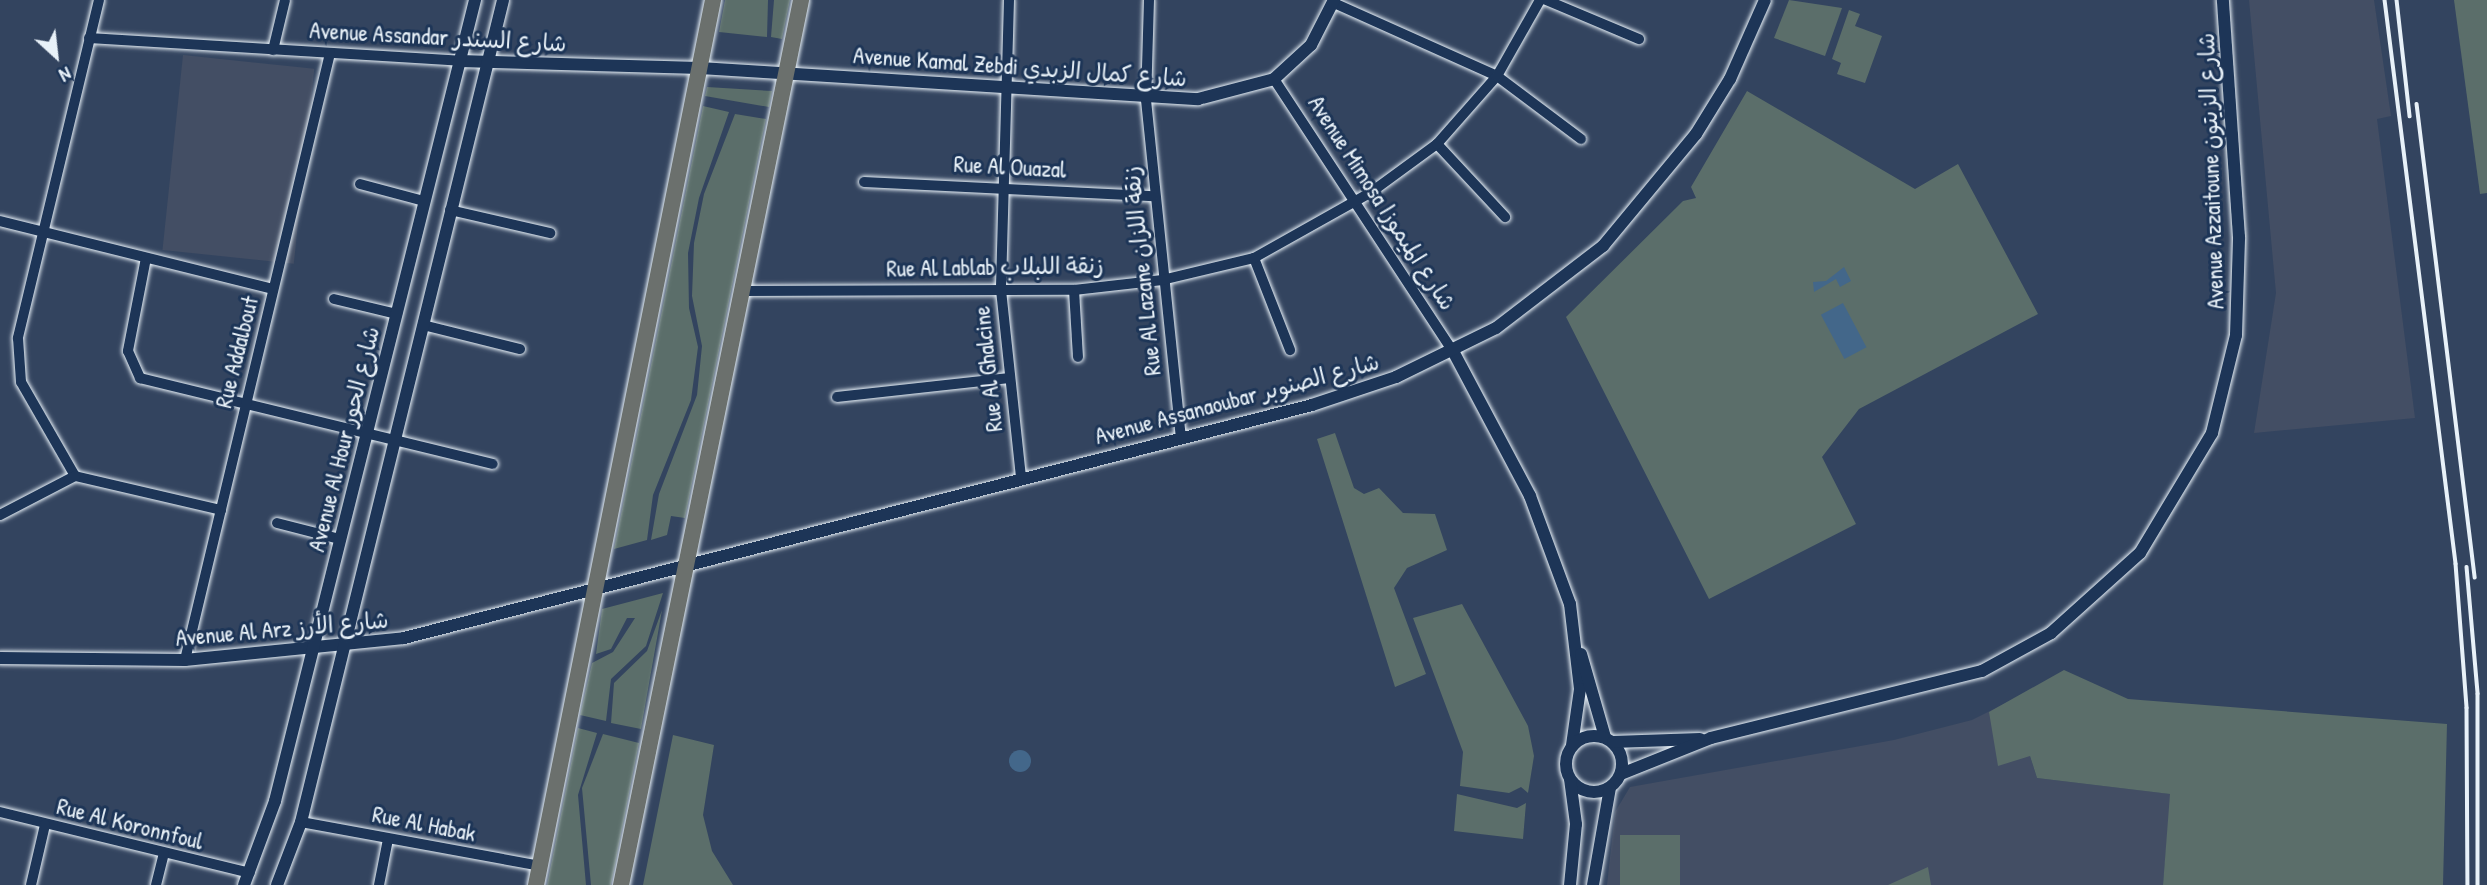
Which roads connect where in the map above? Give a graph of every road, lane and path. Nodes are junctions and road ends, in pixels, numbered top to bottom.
1 (99, 0) edge
2 (285, 0) edge
3 (475, 0) edge
4 (503, 0) edge
5 (713, 0) edge
6 (801, 0) edge
7 (1009, 0) edge
8 (1149, 0) edge
9 (1540, 0) edge
10 (1546, 0) edge
11 (1765, 0) edge
12 (2223, 0) edge
13 (1334, 2) edge
14 (89, 38) junction
15 (1639, 39) dead end
16 (273, 50) junction
17 (330, 53) junction
18 (460, 61) junction
19 (489, 62) junction
20 (700, 68) junction
21 (785, 72) junction
22 (1497, 76) junction
23 (1274, 79) junction
24 (1007, 89) junction
25 (1146, 100) junction
26 (1581, 139) dead end
27 (1437, 144) junction
28 (864, 181) dead end
29 (360, 184) dead end
30 (1001, 187) junction
31 (1154, 195) junction
32 (424, 201) junction
33 (1357, 201) junction
34 (450, 210) junction
35 (1505, 217) dead end
36 (0, 221) edge
37 (41, 231) junction
38 (550, 233) dead end
39 (146, 258) junction
40 (1254, 258) junction
41 (1163, 280) junction
42 (273, 289) junction
43 (1001, 290) junction
44 (1074, 290) junction
45 (742, 291) junction
46 (334, 299) dead end
47 (397, 314) junction
48 (423, 325) junction
49 (520, 349) dead end
50 (1290, 350) dead end
51 (1453, 351) junction
52 (1079, 357) dead end
53 (1009, 378) junction
54 (837, 397) dead end
55 (245, 406) junction
56 (368, 435) junction
57 (1181, 437) junction
58 (394, 440) junction
59 (493, 464) dead end
60 (75, 475) junction
61 (1021, 477) junction
62 (221, 510) junction
63 (0, 515) edge
64 (277, 523) dead end
65 (340, 539) junction
66 (684, 566) junction
67 (594, 591) junction
68 (1578, 647) junction
69 (344, 649) junction
70 (313, 651) junction
71 (0, 658) edge
72 (185, 660) junction
73 (1711, 738) junction
74 (1609, 739) junction
75 (1572, 745) junction
76 (1621, 774) junction
77 (1570, 779) junction
78 (1610, 788) junction
79 (0, 812) edge
80 (301, 822) junction
81 (45, 825) junction
82 (388, 839) junction
83 (163, 855) junction
84 (540, 866) junction
85 (247, 879) edge
86 (31, 885) edge
87 (156, 885) edge
88 (277, 885) edge
89 (379, 885) edge
90 (536, 885) edge
91 (621, 885) edge
92 (1570, 885) edge
93 (1593, 885) edge

1 - 14 street
2 - 16 street
3 - 18 street, Avenue Al Hour شارع الحور
4 - 19 street
5 - 20 main road
6 - 21 main road
7 - 24 street, Rue Al Ghalcine
8 - 25 street, Rue Al Lazane زنقة اللزان
9 - 22 street, Rue Al Lablab زنقة اللبلاب
10 - 15 street
11 - 51 street, Avenue Assanaoubar شارع الصنوبر
12 - 73 street, Avenue Azzaitoune شارع الزيتون
13 - 22 street
13 - 23 street, Avenue Kamal Zebdi شارع كمال الزبدي
14 - 16 street, Avenue Assandar شارع السندر
14 - 37 street
16 - 17 street, Avenue Assandar شارع السندر
17 - 18 street, Avenue Assandar شارع السندر
17 - 42 street, Rue Addalbout
18 - 19 street, Avenue Assandar شارع السندر
18 - 32 street, Avenue Al Hour شارع الحور
19 - 20 street, Avenue Assandar شارع السندر
19 - 34 street
20 - 21 street, Avenue Assandar شارع السندر
20 - 67 main road
21 - 24 street, Avenue Kamal Zebdi شارع كمال الزبدي
21 - 45 main road
22 - 26 street
22 - 27 street, Rue Al Lablab زنقة اللبلاب
23 - 25 street, Avenue Kamal Zebdi شارع كمال الزبدي
23 - 33 street, Avenue Mimosa شارع الميموزا
24 - 25 street, Avenue Kamal Zebdi شارع كمال الزبدي
24 - 30 street, Rue Al Ghalcine
25 - 31 street, Rue Al Lazane زنقة اللزان
27 - 33 street, Rue Al Lablab زنقة اللبلاب
27 - 35 street
28 - 30 street, Rue Al Ouazal
29 - 32 street
30 - 31 street, Rue Al Ouazal
30 - 43 street, Rue Al Ghalcine
31 - 41 street, Rue Al Lazane زنقة اللزان
32 - 47 street, Avenue Al Hour شارع الحور
33 - 40 street, Rue Al Lablab زنقة اللبلاب
33 - 51 street, Avenue Mimosa شارع الميموزا
34 - 38 street
34 - 48 street
36 - 37 street
37 - 39 street
37 - 60 street
39 - 42 street
39 - 55 street
40 - 41 street, Rue Al Lablab زنقة اللبلاب
40 - 50 street
41 - 44 street, Rue Al Lablab زنقة اللبلاب
41 - 57 street, Rue Al Lazane زنقة اللزان
42 - 55 street, Rue Addalbout
43 - 44 street, Rue Al Lablab زنقة اللبلاب
43 - 45 street, Rue Al Lablab زنقة اللبلاب
43 - 53 street, Rue Al Ghalcine
44 - 52 street
45 - 66 main road
46 - 47 street
47 - 56 street, Avenue Al Hour شارع الحور
48 - 49 street
48 - 58 street
51 - 57 street, Avenue Assanaoubar شارع الصنوبر
51 - 68 street
53 - 54 street
53 - 61 street, Rue Al Ghalcine
55 - 56 street
55 - 62 street, Rue Addalbout
56 - 58 street
56 - 65 street, Avenue Al Hour شارع الحور
57 - 61 street, Avenue Assanaoubar شارع الصنوبر
58 - 59 street
58 - 69 street
60 - 62 street
60 - 63 street
61 - 66 street, Avenue Assanaoubar شارع الصنوبر
62 - 72 street, Rue Addalbout
64 - 65 street
65 - 70 street, Avenue Al Hour شارع الحور
66 - 67 street, Avenue Al Arz شارع الأرز
66 - 91 main road
67 - 69 street, Avenue Al Arz شارع الأرز
67 - 84 main road
68 - 74 street
68 - 75 street
69 - 70 street, Avenue Al Arz شارع الأرز
69 - 80 street
70 - 72 street, Avenue Al Arz شارع الأرز
70 - 85 street, Avenue Al Hour شارع الحور
71 - 72 street, Avenue Al Arz شارع الأرز
73 - 74 street, Avenue Azzaitoune شارع الزيتون
73 - 76 street, Avenue Azzaitoune شارع الزيتون
74 - 75 street
74 - 76 street
75 - 77 street
76 - 78 street
77 - 78 street
77 - 92 street
78 - 93 street
79 - 81 street, Rue Al Koronnfoul
80 - 82 street, Rue Al Habak
80 - 88 street
81 - 83 street, Rue Al Koronnfoul
81 - 86 street
82 - 84 street, Rue Al Habak
82 - 89 street
83 - 85 street, Rue Al Koronnfoul
83 - 87 street
84 - 90 main road

